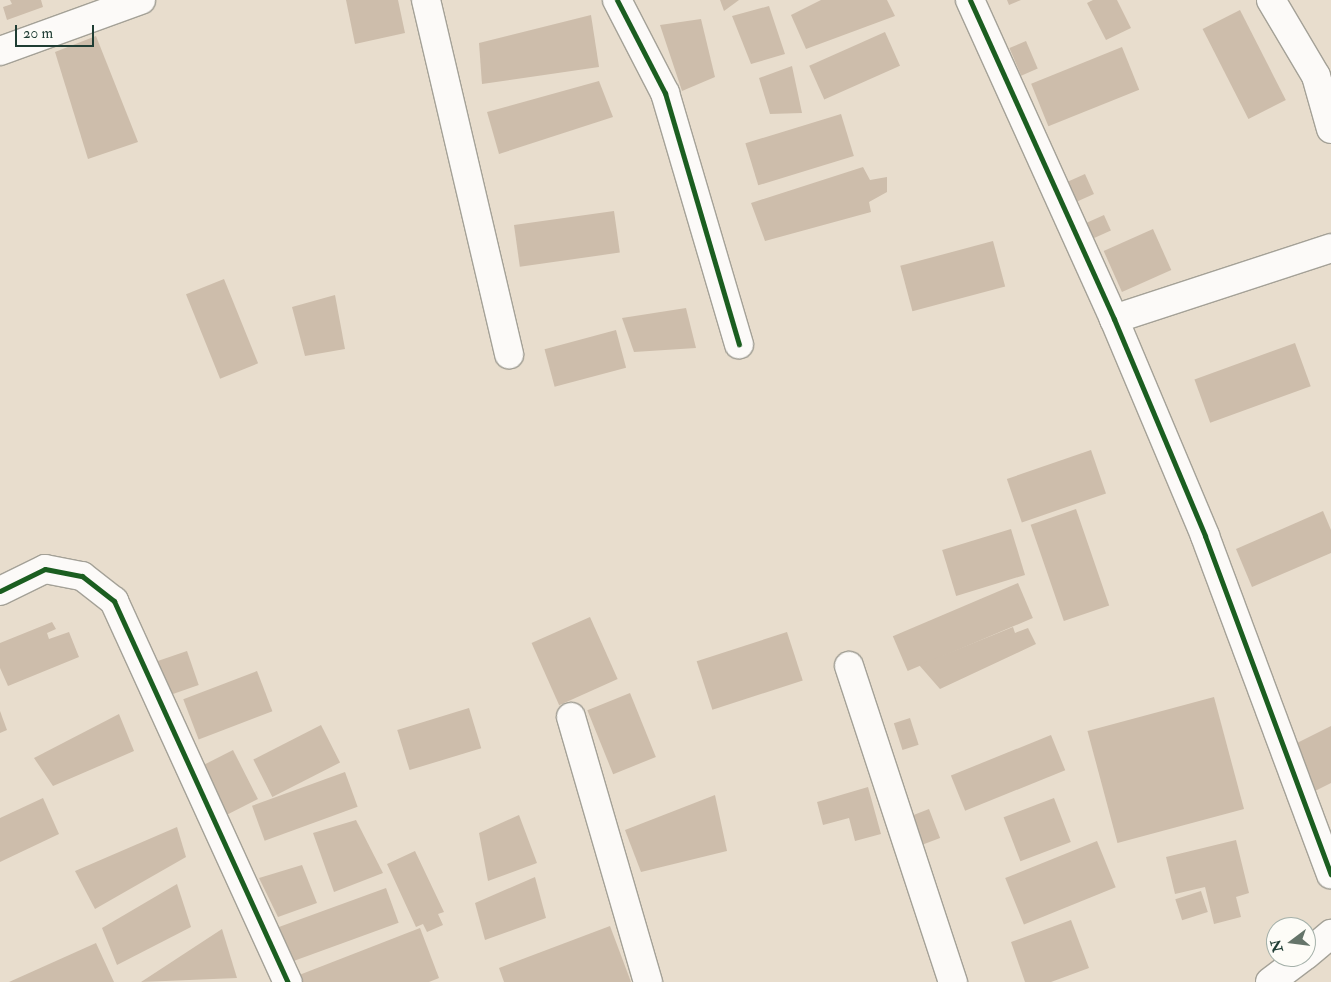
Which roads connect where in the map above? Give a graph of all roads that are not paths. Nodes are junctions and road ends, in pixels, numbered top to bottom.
1 (141, 0) edge
2 (426, 0) edge
3 (617, 0) edge
4 (970, 0) edge
5 (1270, 0) edge
6 (0, 50) edge
7 (1323, 75) edge
8 (1331, 129) edge
9 (1331, 248) edge
10 (1114, 319) junction
11 (739, 344) dead end
12 (509, 354) dead end
13 (0, 591) edge
14 (849, 666) dead end
15 (570, 717) dead end
16 (1331, 874) edge
17 (1331, 934) edge
18 (1316, 947) edge
19 (1290, 967) edge
20 (288, 982) edge
21 (648, 982) edge
22 (954, 982) edge
23 (1270, 982) edge

1 - 6 street
2 - 12 street
3 - 11 street
4 - 10 street
5 - 7 street
7 - 8 street
9 - 10 street
10 - 16 street
13 - 20 street
14 - 22 street
15 - 21 street
17 - 18 street
19 - 23 street

